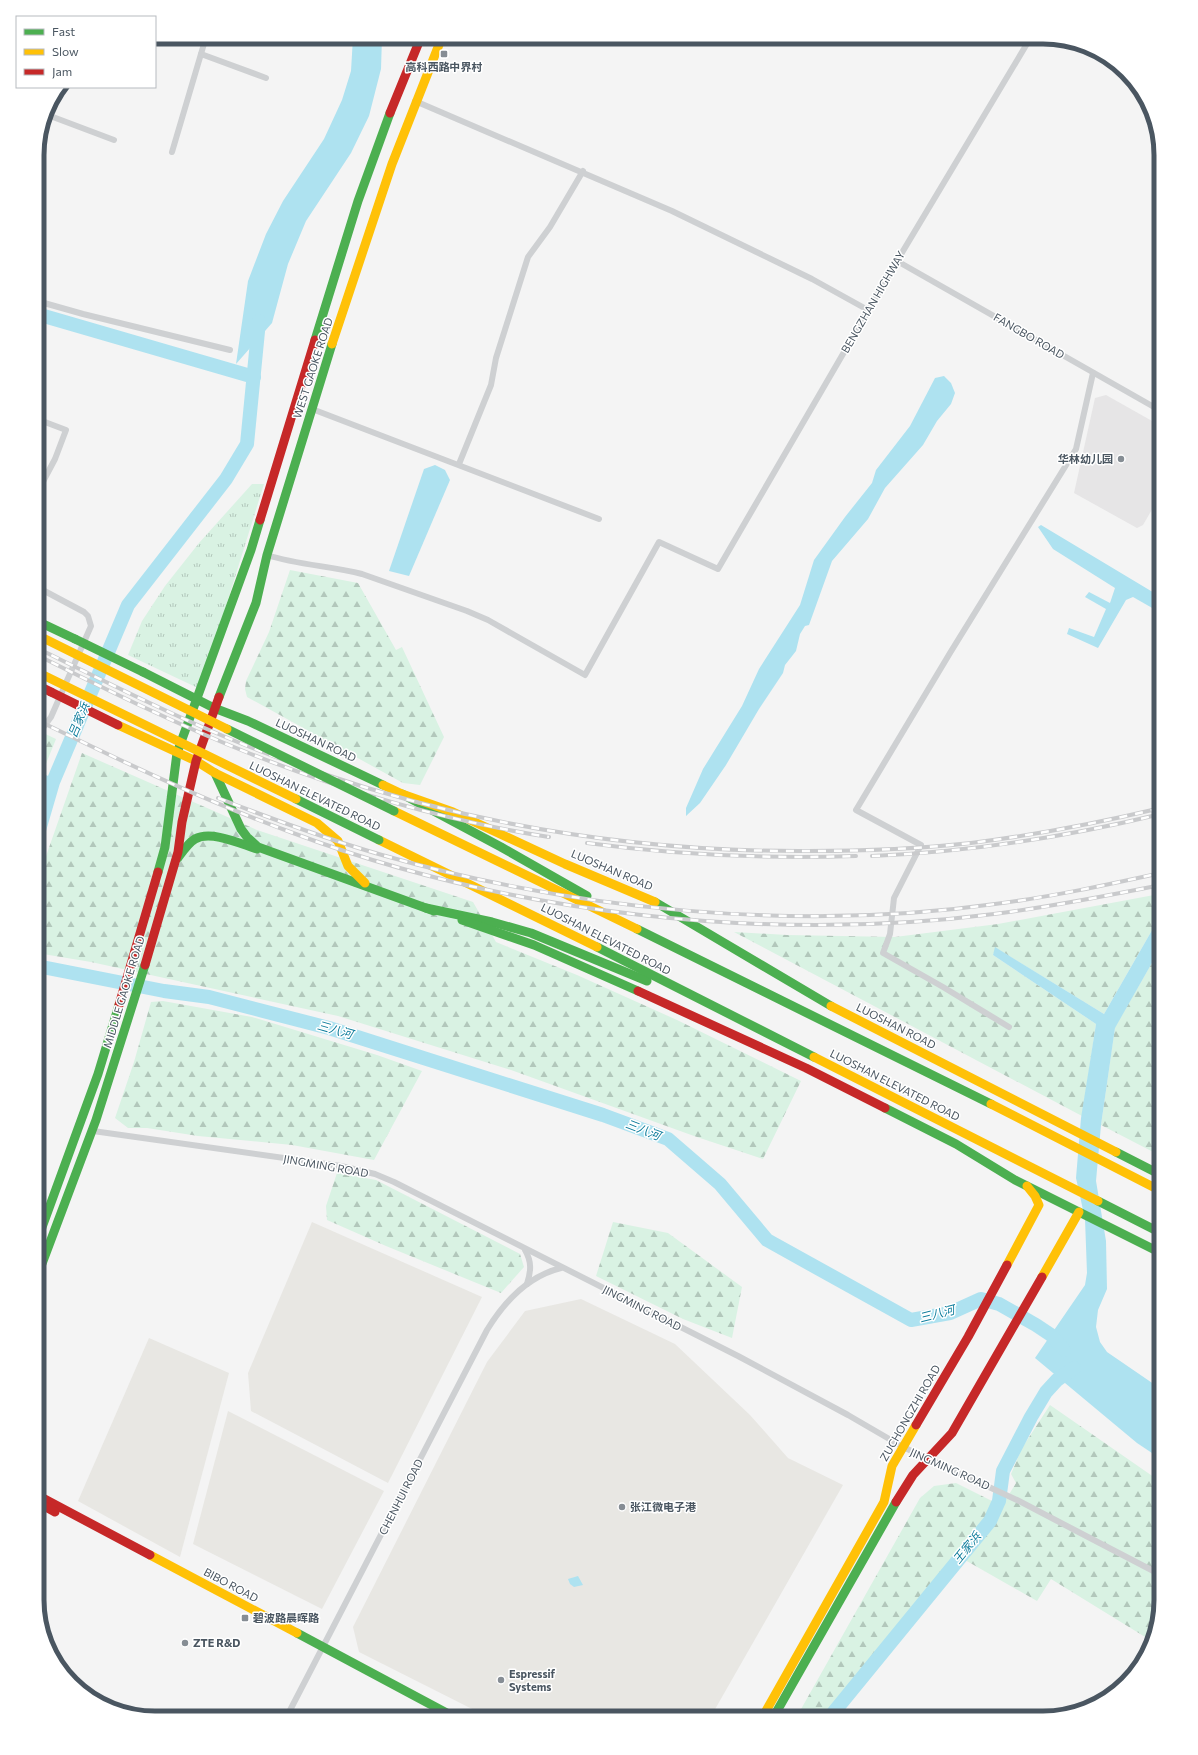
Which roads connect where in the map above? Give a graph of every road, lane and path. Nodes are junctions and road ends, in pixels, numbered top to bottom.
1 (204, 44) edge
2 (418, 44) edge
3 (439, 44) edge
4 (1027, 44) edge
5 (201, 54) junction
6 (266, 78) dead end
7 (415, 101) junction
8 (51, 116) edge
9 (114, 140) dead end
10 (172, 152) dead end
11 (583, 172) junction
12 (897, 261) junction
13 (44, 303) edge
14 (868, 310) junction
15 (230, 350) dead end
16 (1093, 373) junction
17 (1154, 407) edge
18 (312, 409) junction
19 (44, 422) edge
20 (458, 464) junction
21 (44, 479) edge
22 (600, 518) dead end
23 (267, 555) junction
24 (44, 591) edge
25 (44, 624) edge
26 (44, 638) edge
27 (44, 675) edge
28 (44, 689) edge
29 (197, 698) junction
30 (214, 708) junction
31 (44, 726) edge
32 (177, 753) junction
33 (196, 761) junction
34 (215, 773) junction
35 (402, 794) junction
36 (274, 853) junction
37 (175, 863) junction
38 (370, 887) junction
39 (426, 908) junction
40 (706, 962) junction
41 (688, 995) junction
42 (1009, 1027) dead end
43 (93, 1131) junction
44 (1154, 1171) edge
45 (1026, 1185) junction
46 (1154, 1187) edge
47 (1079, 1212) junction
48 (44, 1222) edge
49 (1154, 1229) edge
50 (525, 1249) junction
51 (1154, 1250) edge
52 (44, 1259) edge
53 (561, 1268) junction
54 (527, 1284) junction
55 (903, 1447) junction
56 (926, 1459) junction
57 (44, 1499) edge
58 (44, 1506) edge
59 (1154, 1571) edge
60 (322, 1650) junction
61 (290, 1711) edge
62 (434, 1711) edge
63 (442, 1711) edge
64 (766, 1711) edge
65 (777, 1711) edge

1 - 5 street
2 - 29 main road, WEST GAOKE ROAD
3 - 7 main road, WEST GAOKE ROAD
4 - 12 street, BENGZHAN HIGHWAY
5 - 6 street
5 - 10 street
7 - 11 street
7 - 18 main road, WEST GAOKE ROAD
8 - 9 street
11 - 14 street
11 - 20 street
12 - 14 street, BENGZHAN HIGHWAY
12 - 16 street, FANGBO ROAD
13 - 15 street
14 - 23 street, BENGZHAN HIGHWAY
16 - 17 street, FANGBO ROAD
16 - 42 street
18 - 20 street
18 - 23 main road, WEST GAOKE ROAD
19 - 21 street
20 - 22 street
23 - 30 main road, WEST GAOKE ROAD
24 - 31 street
25 - 29 main road, LUOSHAN ROAD, bridge
26 - 40 main road, LUOSHAN ELEVATED ROAD, bridge
27 - 41 main road, LUOSHAN ELEVATED ROAD, bridge
28 - 32 main road, bridge
29 - 30 main road, LUOSHAN ROAD
29 - 32 main road, MIDDLE GAOKE ROAD
30 - 33 main road, MIDDLE GAOKE ROAD
30 - 35 main road, LUOSHAN ROAD
32 - 33 main road
32 - 48 main road, MIDDLE GAOKE ROAD
33 - 34 main road
33 - 37 main road, MIDDLE GAOKE ROAD
34 - 36 main road
34 - 38 main road
35 - 40 main road
35 - 44 main road, LUOSHAN ROAD
36 - 37 main road
36 - 38 main road
37 - 43 main road, MIDDLE GAOKE ROAD
38 - 39 main road
39 - 41 main road
39 - 45 main road
40 - 46 main road, LUOSHAN ELEVATED ROAD
41 - 49 main road, LUOSHAN ELEVATED ROAD
43 - 50 street, JINGMING ROAD
43 - 52 main road, MIDDLE GAOKE ROAD
45 - 47 main road
45 - 55 main road, ZUCHONGZHI ROAD
47 - 51 main road
47 - 56 main road
50 - 53 street, JINGMING ROAD
50 - 54 street
53 - 54 street, CHENHUI ROAD
53 - 55 street, JINGMING ROAD
54 - 60 street, CHENHUI ROAD
55 - 56 street, JINGMING ROAD
55 - 64 main road, ZUCHONGZHI ROAD
56 - 59 street, JINGMING ROAD
56 - 65 main road
57 - 60 main road, BIBO ROAD
58 - 60 main road, BIBO ROAD
60 - 61 street, CHENHUI ROAD
60 - 62 main road, BIBO ROAD
60 - 63 main road, BIBO ROAD

